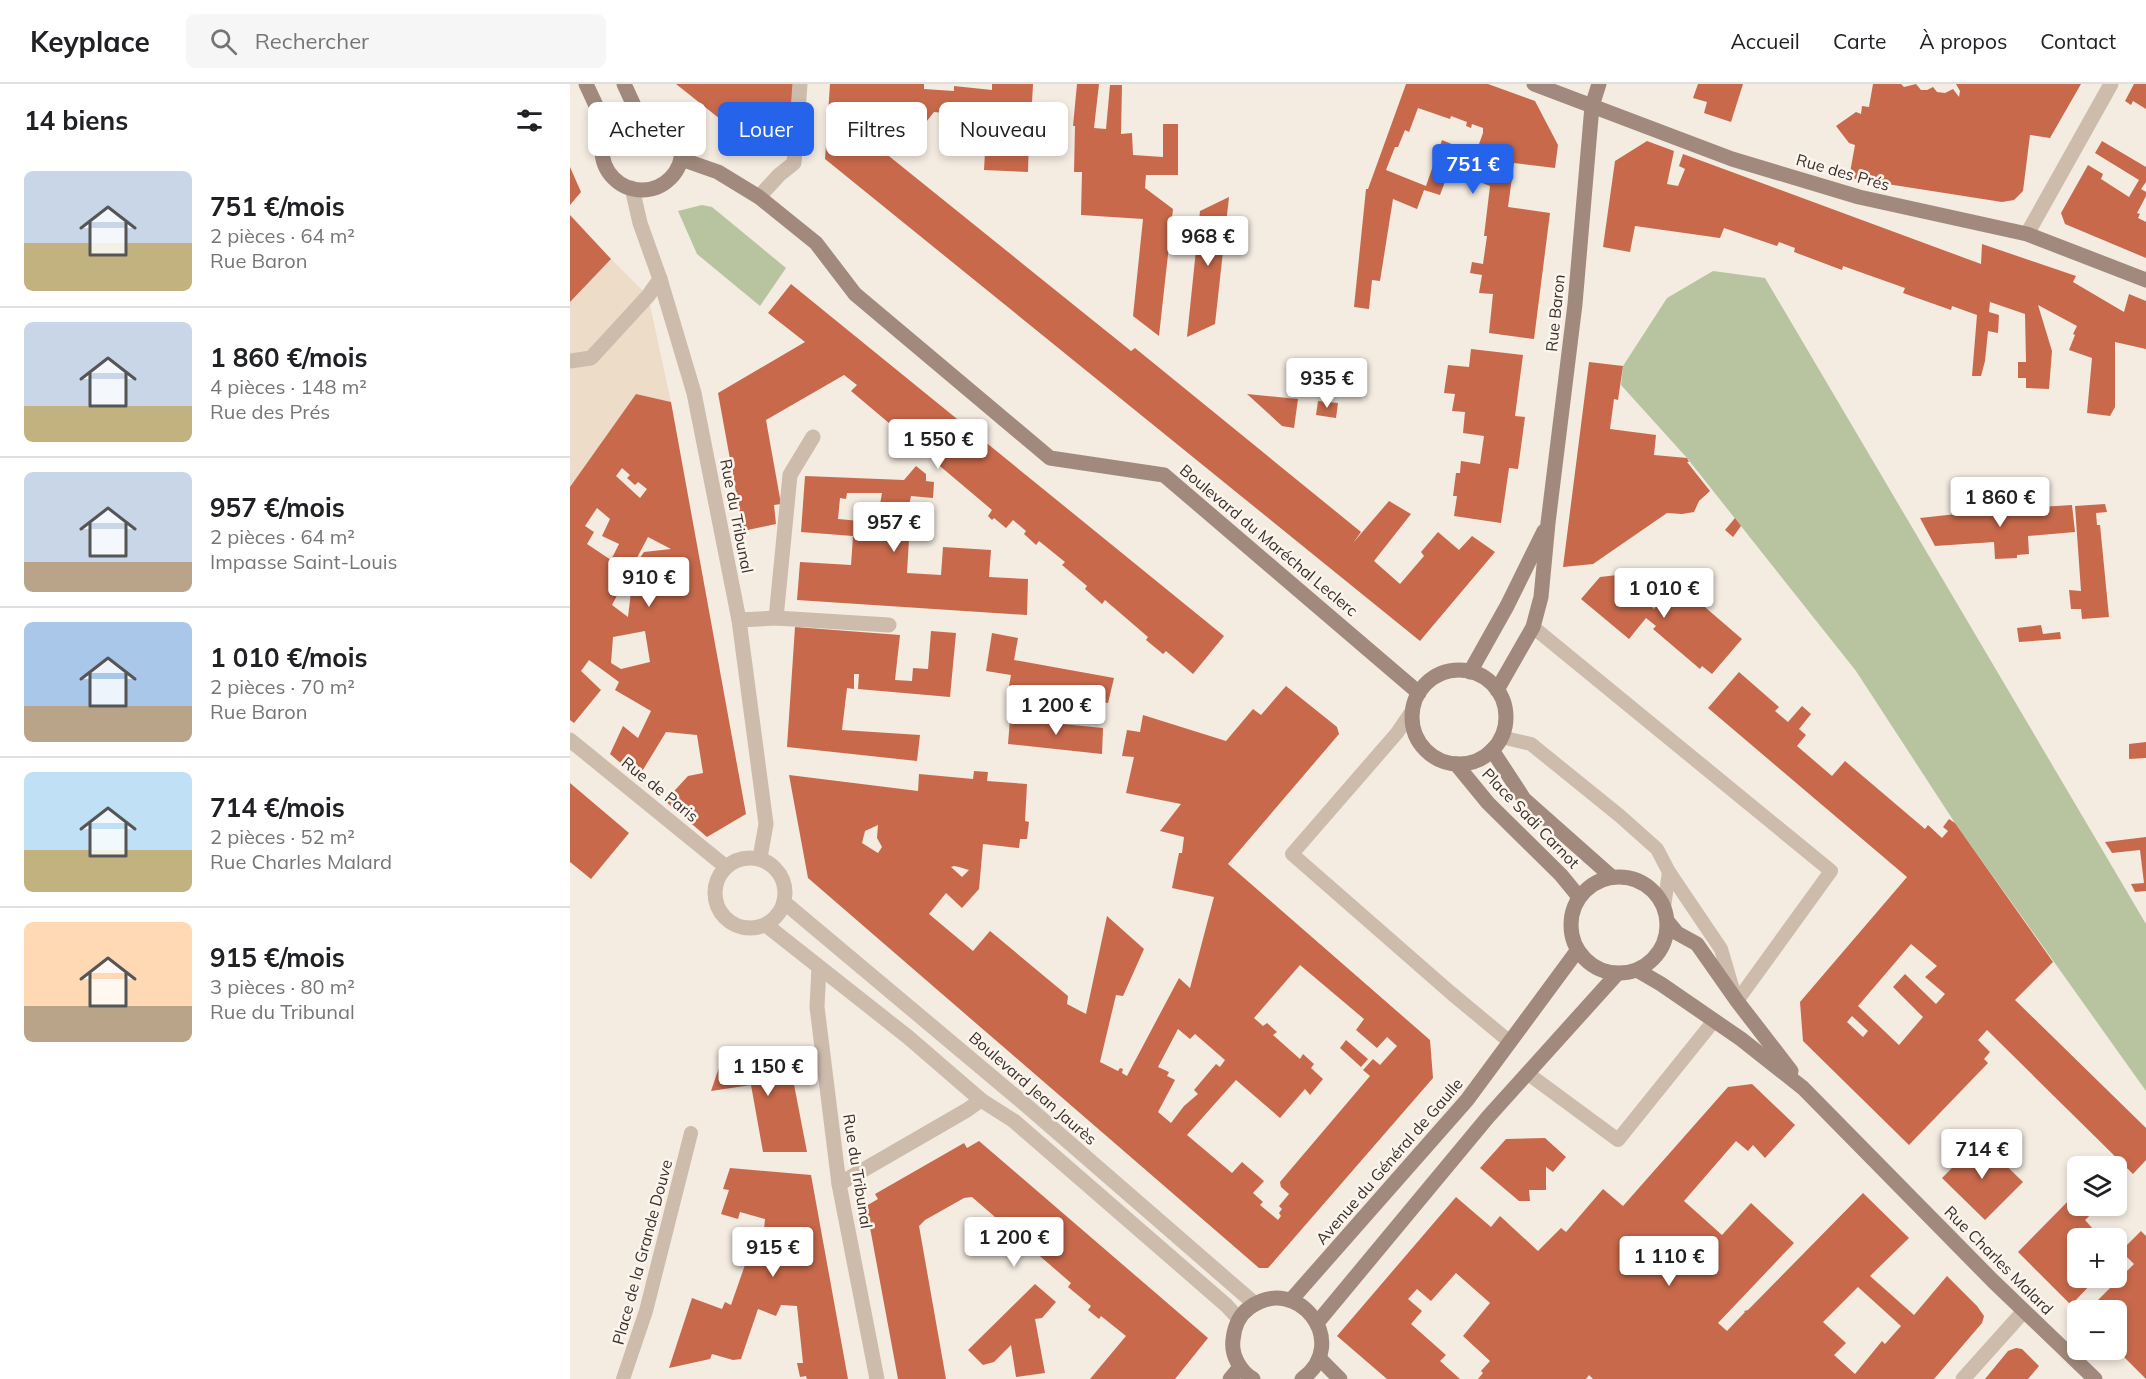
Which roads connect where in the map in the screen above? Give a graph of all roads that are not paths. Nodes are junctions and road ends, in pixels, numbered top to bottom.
1 (586, 84) edge
2 (624, 84) edge
3 (800, 84) edge
4 (1534, 84) edge
5 (1599, 84) edge
6 (2110, 84) edge
7 (594, 102) edge
8 (632, 102) edge
9 (1592, 106) junction
10 (603, 156) edge
11 (681, 156) edge
12 (681, 159) junction
13 (632, 188) junction
14 (759, 197) junction
15 (2027, 234) junction
16 (660, 279) junction
17 (2146, 280) edge
18 (570, 361) edge
19 (813, 437) dead end
20 (1548, 523) junction
21 (777, 618) junction
22 (739, 620) junction
23 (889, 625) dead end
24 (1533, 627) junction
25 (1470, 672) junction
26 (1497, 690) junction
27 (1419, 693) junction
28 (1412, 711) junction
29 (1501, 737) junction
30 (570, 740) edge
31 (1492, 750) junction
32 (1456, 764) junction
33 (760, 858) junction
34 (726, 867) junction
35 (1669, 872) junction
36 (1612, 877) junction
37 (1579, 897) junction
38 (785, 903) junction
39 (1664, 907) junction
40 (1668, 922) junction
41 (766, 925) junction
42 (1577, 951) junction
43 (819, 967) junction
44 (1637, 970) junction
45 (1617, 974) junction
46 (1737, 1001) junction
47 (1713, 1022) junction
48 (1510, 1042) junction
49 (1527, 1073) junction
50 (1803, 1088) junction
51 (981, 1100) junction
52 (692, 1133) dead end
53 (839, 1184) junction
54 (1291, 1300) junction
55 (1255, 1304) junction
56 (2024, 1311) junction
57 (1239, 1319) junction
58 (1317, 1323) junction
59 (1319, 1358) junction
60 (1240, 1367) junction
61 (1304, 1378) edge
62 (623, 1379) edge
63 (877, 1379) edge
64 (1230, 1379) edge
65 (1252, 1379) edge
66 (1340, 1379) edge
67 (1963, 1379) edge
68 (2095, 1379) edge

1 - 7 main road
2 - 8 main road
3 - 14 street
4 - 9 main road, Rue des Prés
5 - 9 main road, Rue Baron
6 - 15 street
9 - 15 main road, Rue des Prés
9 - 20 main road, Rue Baron
10 - 13 main road
11 - 12 main road
12 - 13 main road
12 - 14 main road, Boulevard du Maréchal Leclerc
13 - 16 street, Rue du Tribunal
14 - 27 main road, Boulevard du Maréchal Leclerc
15 - 17 main road, Rue des Prés
16 - 18 street
16 - 22 street, Rue du Tribunal
19 - 21 street
20 - 24 main road, Rue Baron
20 - 25 main road, Rue Baron
21 - 22 street
21 - 23 street
22 - 33 street, Rue du Tribunal
24 - 26 main road, Rue Baron
24 - 46 lane
25 - 26 main road
25 - 27 main road
26 - 29 main road
27 - 28 main road
28 - 32 main road
28 - 48 lane
29 - 31 main road
29 - 35 lane
30 - 34 street, Rue de Paris
31 - 32 main road
31 - 36 main road, Place Sadi Carnot
32 - 37 main road, Place Sadi Carnot
33 - 34 street
33 - 38 street
34 - 41 street
35 - 39 lane
35 - 46 lane
36 - 37 main road
36 - 39 main road
37 - 42 main road
38 - 41 street
38 - 55 street, Boulevard Jean Jaurès
39 - 40 main road
40 - 44 main road
40 - 46 main road
41 - 43 street
42 - 45 main road
42 - 48 main road
43 - 51 street
43 - 53 street, Rue du Tribunal
44 - 45 main road
44 - 47 main road
45 - 49 main road
46 - 50 main road, Rue Charles Malard
47 - 49 lane
47 - 50 main road, Rue Charles Malard
48 - 54 main road, Avenue du Général de Gaulle
49 - 58 main road
50 - 56 main road, Rue Charles Malard
51 - 53 street
51 - 57 street
52 - 62 lane, Place de la Grande Douve
53 - 63 street, Rue du Tribunal
54 - 55 main road
54 - 58 main road
55 - 57 main road
56 - 67 street
56 - 68 main road, Rue Charles Malard
57 - 60 main road
58 - 59 main road
59 - 61 main road
59 - 66 main road
60 - 64 main road
60 - 65 main road

